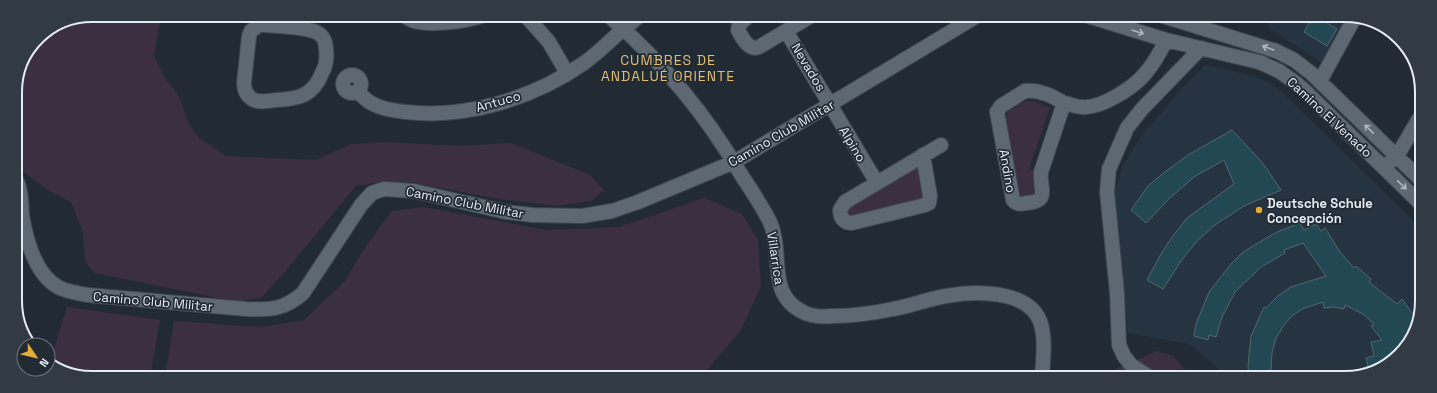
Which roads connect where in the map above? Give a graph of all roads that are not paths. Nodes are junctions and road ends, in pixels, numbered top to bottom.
1 (413, 22) edge
2 (446, 22) edge
3 (531, 22) edge
4 (616, 22) edge
5 (632, 22) edge
6 (742, 22) edge
7 (800, 22) edge
8 (967, 22) edge
9 (1108, 22) edge
10 (1182, 22) edge
11 (1352, 22) edge
12 (624, 29) junction
13 (786, 30) junction
14 (1166, 40) junction
15 (1201, 48) junction
16 (324, 70) junction
17 (567, 73) junction
18 (1320, 81) junction
19 (1064, 103) junction
20 (831, 104) junction
21 (1415, 125) edge
22 (941, 145) dead end
23 (923, 155) junction
24 (1397, 156) junction
25 (734, 162) junction
26 (1384, 167) junction
27 (1415, 174) edge
28 (877, 183) junction
29 (1415, 197) edge
30 (22, 199) edge
31 (22, 212) edge
32 (22, 212) edge
33 (1042, 371) edge
34 (1140, 371) edge

1 - 2 street
3 - 17 street
4 - 12 street, Villarrica
5 - 12 street, Antuco
6 - 13 street, Nevados
7 - 13 street, Nevados
8 - 20 street, Camino Club Militar
9 -> 14 street, Camino El Venado
18 -> 10 street, Camino El Venado
11 - 18 street
12 - 17 street, Antuco
12 - 25 street, Villarrica
13 - 20 street, Nevados
14 - 15 street, Camino El Venado
14 - 19 street, Andino
15 - 26 street, Camino El Venado
15 - 34 street
16 - 16 street
16 - 17 street, Antuco
24 -> 18 street, Camino El Venado
19 - 19 street, Andino
20 - 25 street, Camino Club Militar
20 - 28 street, Alpino
21 - 24 street
22 - 23 street
23 - 28 street
23 - 28 street
24 - 26 street
24 - 27 street, Camino El Venado
25 - 31 street, Camino Club Militar
25 - 33 street, Villarrica
26 -> 29 street, Camino El Venado
30 - 32 street, Camino Club Militar

